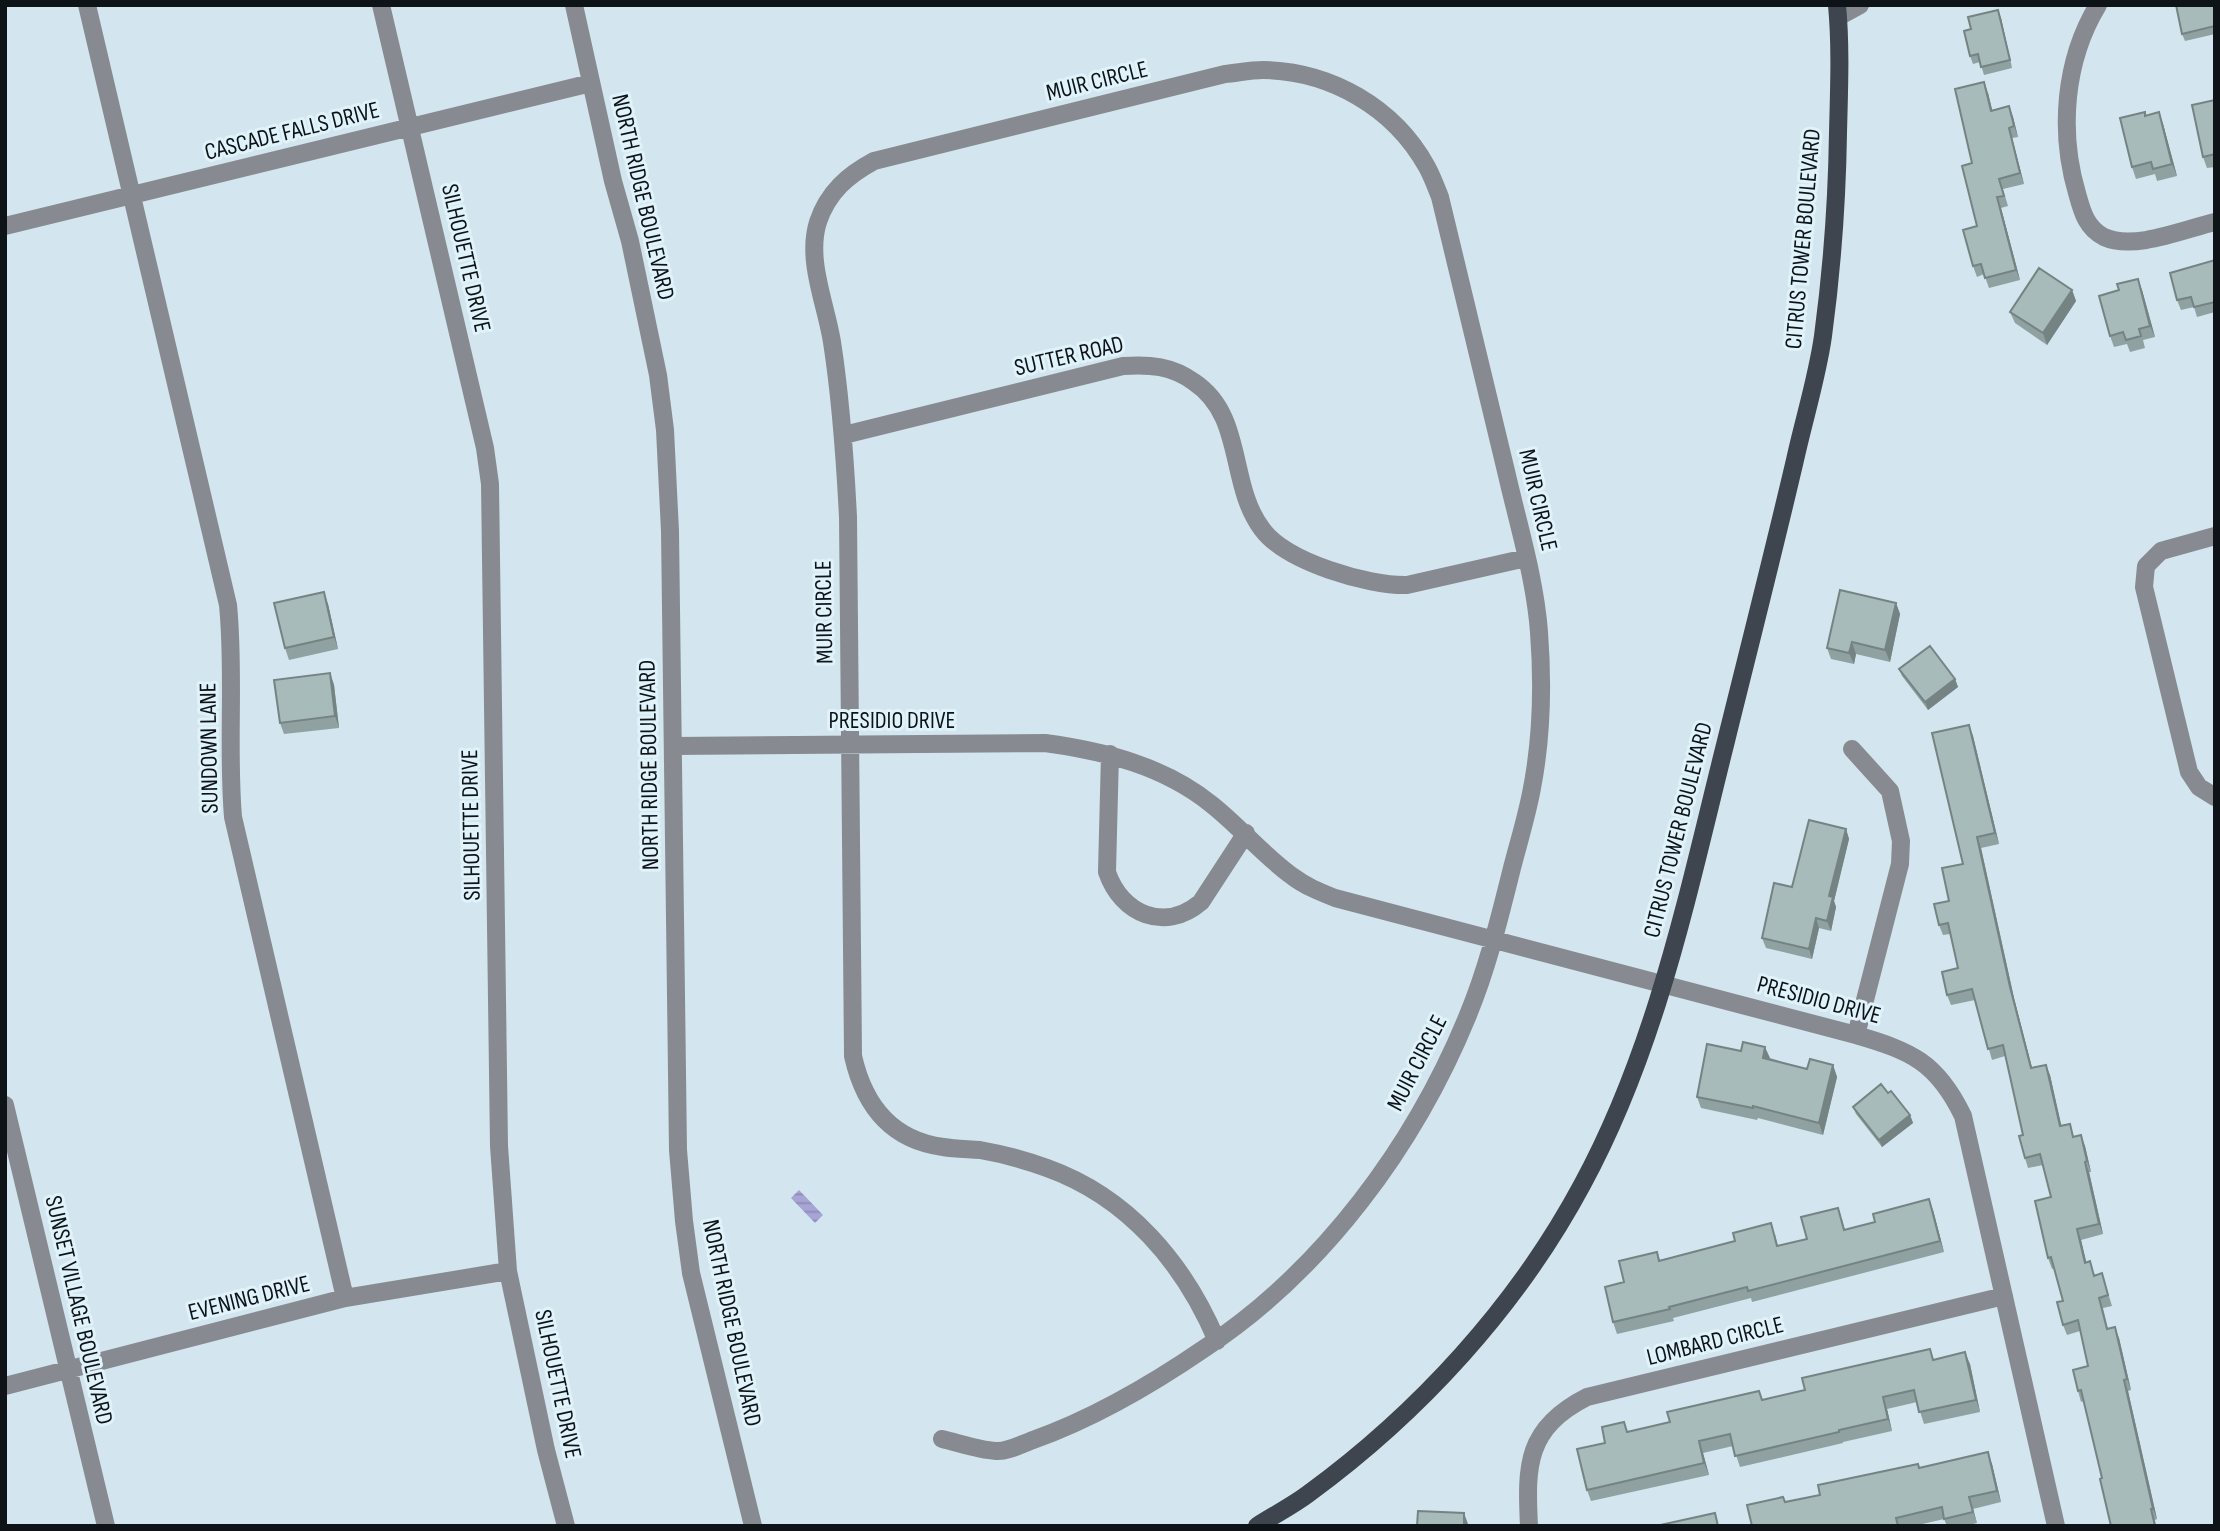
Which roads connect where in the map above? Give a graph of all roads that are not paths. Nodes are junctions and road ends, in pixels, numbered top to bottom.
1 (87, 5) edge
2 (381, 5) edge
3 (574, 5) edge
4 (1860, 5) edge
5 (2098, 5) edge
6 (1837, 11) edge
7 (592, 83) junction
8 (410, 127) junction
9 (131, 196) junction
10 (2215, 222) edge
11 (5, 226) edge
12 (844, 435) junction
13 (2215, 536) edge
14 (1526, 558) junction
15 (850, 745) junction
16 (674, 746) junction
17 (1852, 750) dead end
18 (1110, 754) junction
19 (2215, 797) edge
20 (1245, 834) junction
21 (1493, 940) junction
22 (1664, 984) junction
23 (1856, 1035) junction
24 (5, 1105) edge
25 (508, 1271) junction
26 (2004, 1296) junction
27 (345, 1298) junction
28 (1217, 1341) junction
29 (68, 1369) junction
30 (5, 1386) edge
31 (942, 1439) dead end
32 (106, 1526) edge
33 (566, 1526) edge
34 (753, 1526) edge
35 (1257, 1526) edge
36 (1529, 1526) edge
37 (2056, 1526) edge

1 - 9 street, SUNDOWN LANE
2 - 8 street, SILHOUETTE DRIVE
3 - 7 street, NORTH RIDGE BOULEVARD
4 - 6 street
5 - 10 street
6 - 22 main road, CITRUS TOWER BOULEVARD
7 - 8 street, CASCADE FALLS DRIVE
7 - 16 street, NORTH RIDGE BOULEVARD
8 - 9 street, CASCADE FALLS DRIVE
8 - 25 street, SILHOUETTE DRIVE
9 - 11 street, CASCADE FALLS DRIVE
9 - 27 street, SUNDOWN LANE
12 - 14 street, SUTTER ROAD
12 - 14 street, MUIR CIRCLE
12 - 15 street, MUIR CIRCLE
13 - 19 street
14 - 21 street, MUIR CIRCLE
15 - 16 street, PRESIDIO DRIVE
15 - 18 street, PRESIDIO DRIVE
15 - 28 street, MUIR CIRCLE
16 - 34 street, NORTH RIDGE BOULEVARD
17 - 23 street
18 - 20 street, PRESIDIO DRIVE
18 - 20 street
20 - 21 street, PRESIDIO DRIVE
21 - 22 street, PRESIDIO DRIVE
21 - 28 street, MUIR CIRCLE
22 - 23 street, PRESIDIO DRIVE
22 - 35 main road, CITRUS TOWER BOULEVARD
23 - 26 street, PRESIDIO DRIVE
24 - 29 street, SUNSET VILLAGE BOULEVARD
25 - 27 street, EVENING DRIVE
25 - 33 street, SILHOUETTE DRIVE
26 - 36 street, LOMBARD CIRCLE
26 - 37 street, PRESIDIO DRIVE
27 - 29 street, EVENING DRIVE
28 - 31 street, MUIR CIRCLE
29 - 30 street, EVENING DRIVE
29 - 32 street, SUNSET VILLAGE BOULEVARD

